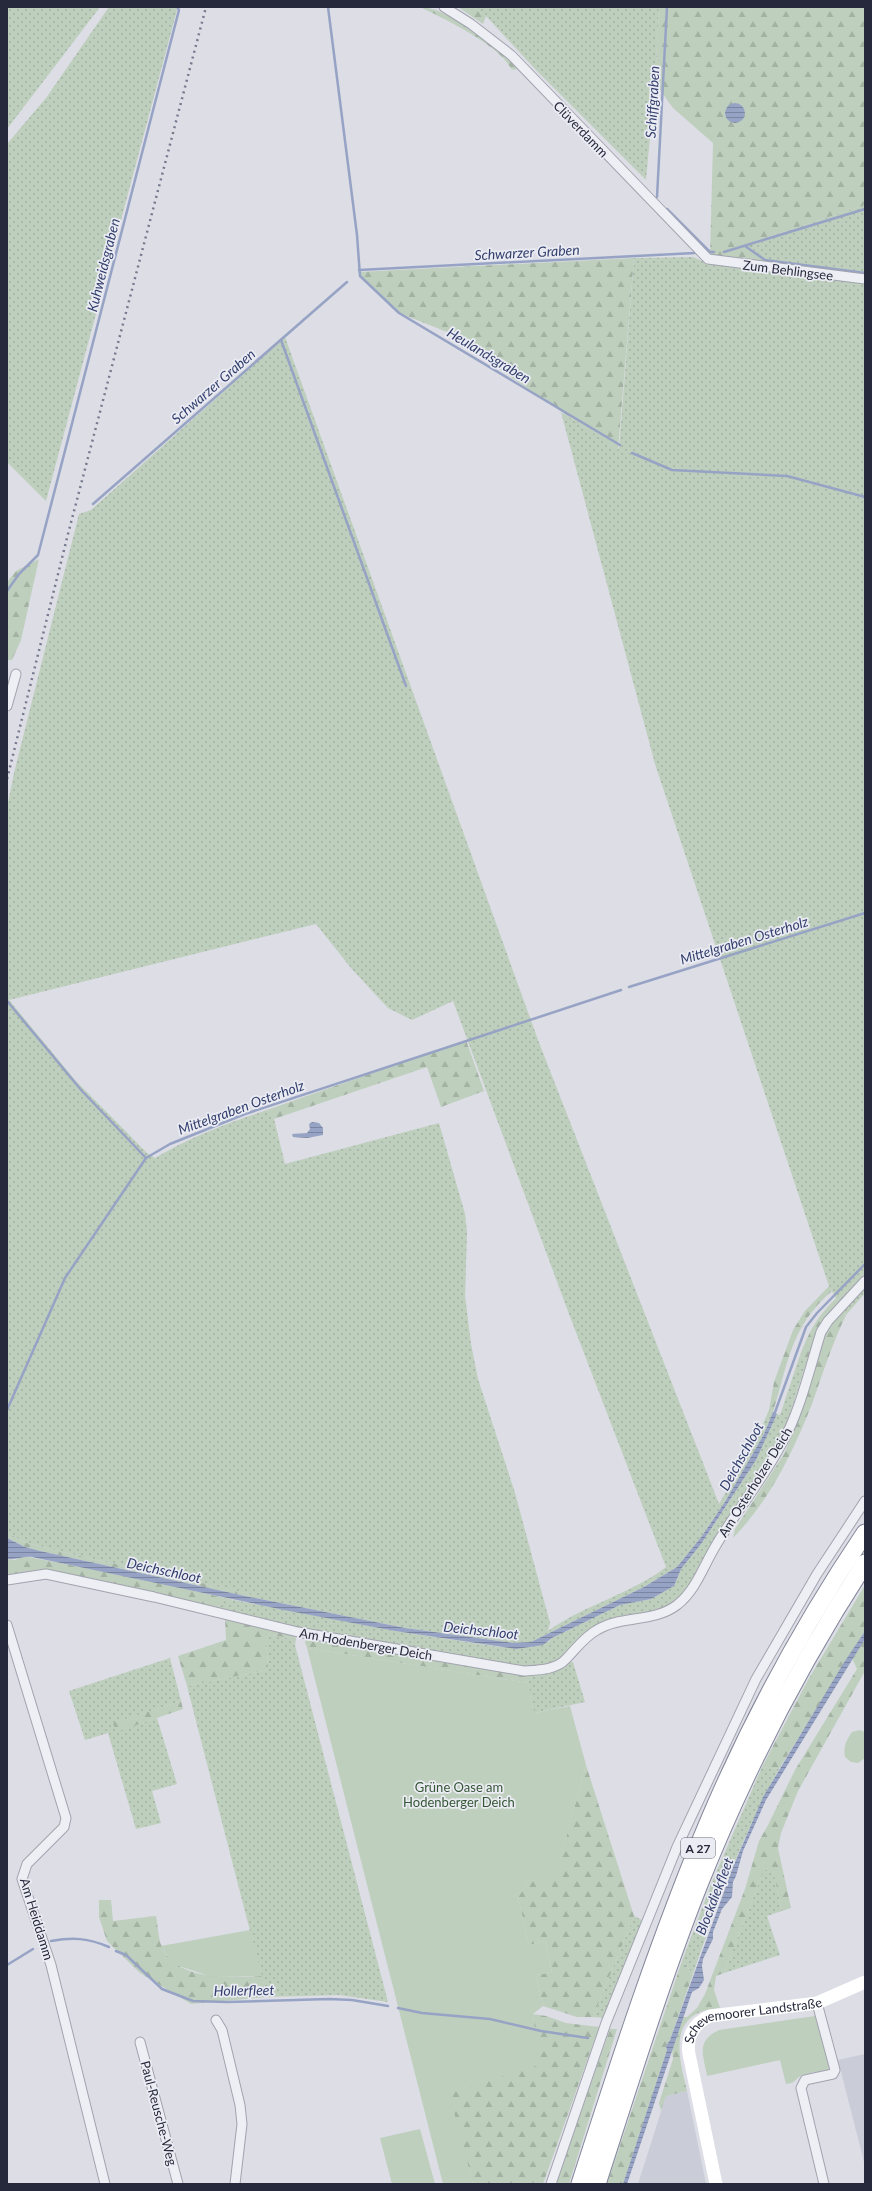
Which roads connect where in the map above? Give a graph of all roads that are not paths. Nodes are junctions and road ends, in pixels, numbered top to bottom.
1 (444, 7) edge
2 (710, 260) joint
3 (865, 279) edge
4 (16, 674) dead end
5 (7, 706) edge
6 (865, 1281) edge
7 (865, 1501) edge
8 (865, 1533) edge
9 (865, 1563) edge
10 (698, 1579) joint
11 (7, 1580) edge
12 (7, 1625) edge
13 (865, 1982) edge
14 (817, 2003) junction
15 (216, 2020) dead end
16 (140, 2042) dead end
17 (105, 2184) edge
18 (178, 2184) edge
19 (235, 2184) edge
20 (551, 2184) edge
21 (580, 2184) edge
22 (597, 2184) edge
23 (716, 2184) edge
24 (824, 2184) edge

1 - 2 street, Clüverdamm
2 - 3 street, Zum Behlingsee
4 - 5 street
6 - 10 street, Am Osterholzer Deich
7 - 20 street
8 - 21 highway, A 27
9 - 22 highway, A 27
10 - 11 street, Am Hodenberger Deich
12 - 17 street, Am Heiddamm
13 - 14 street, Schevemoorer Landstraße
14 - 23 street, Schevemoorer Landstraße
14 - 24 street
15 - 19 street
16 - 18 street, Paul-Reusche-Weg

